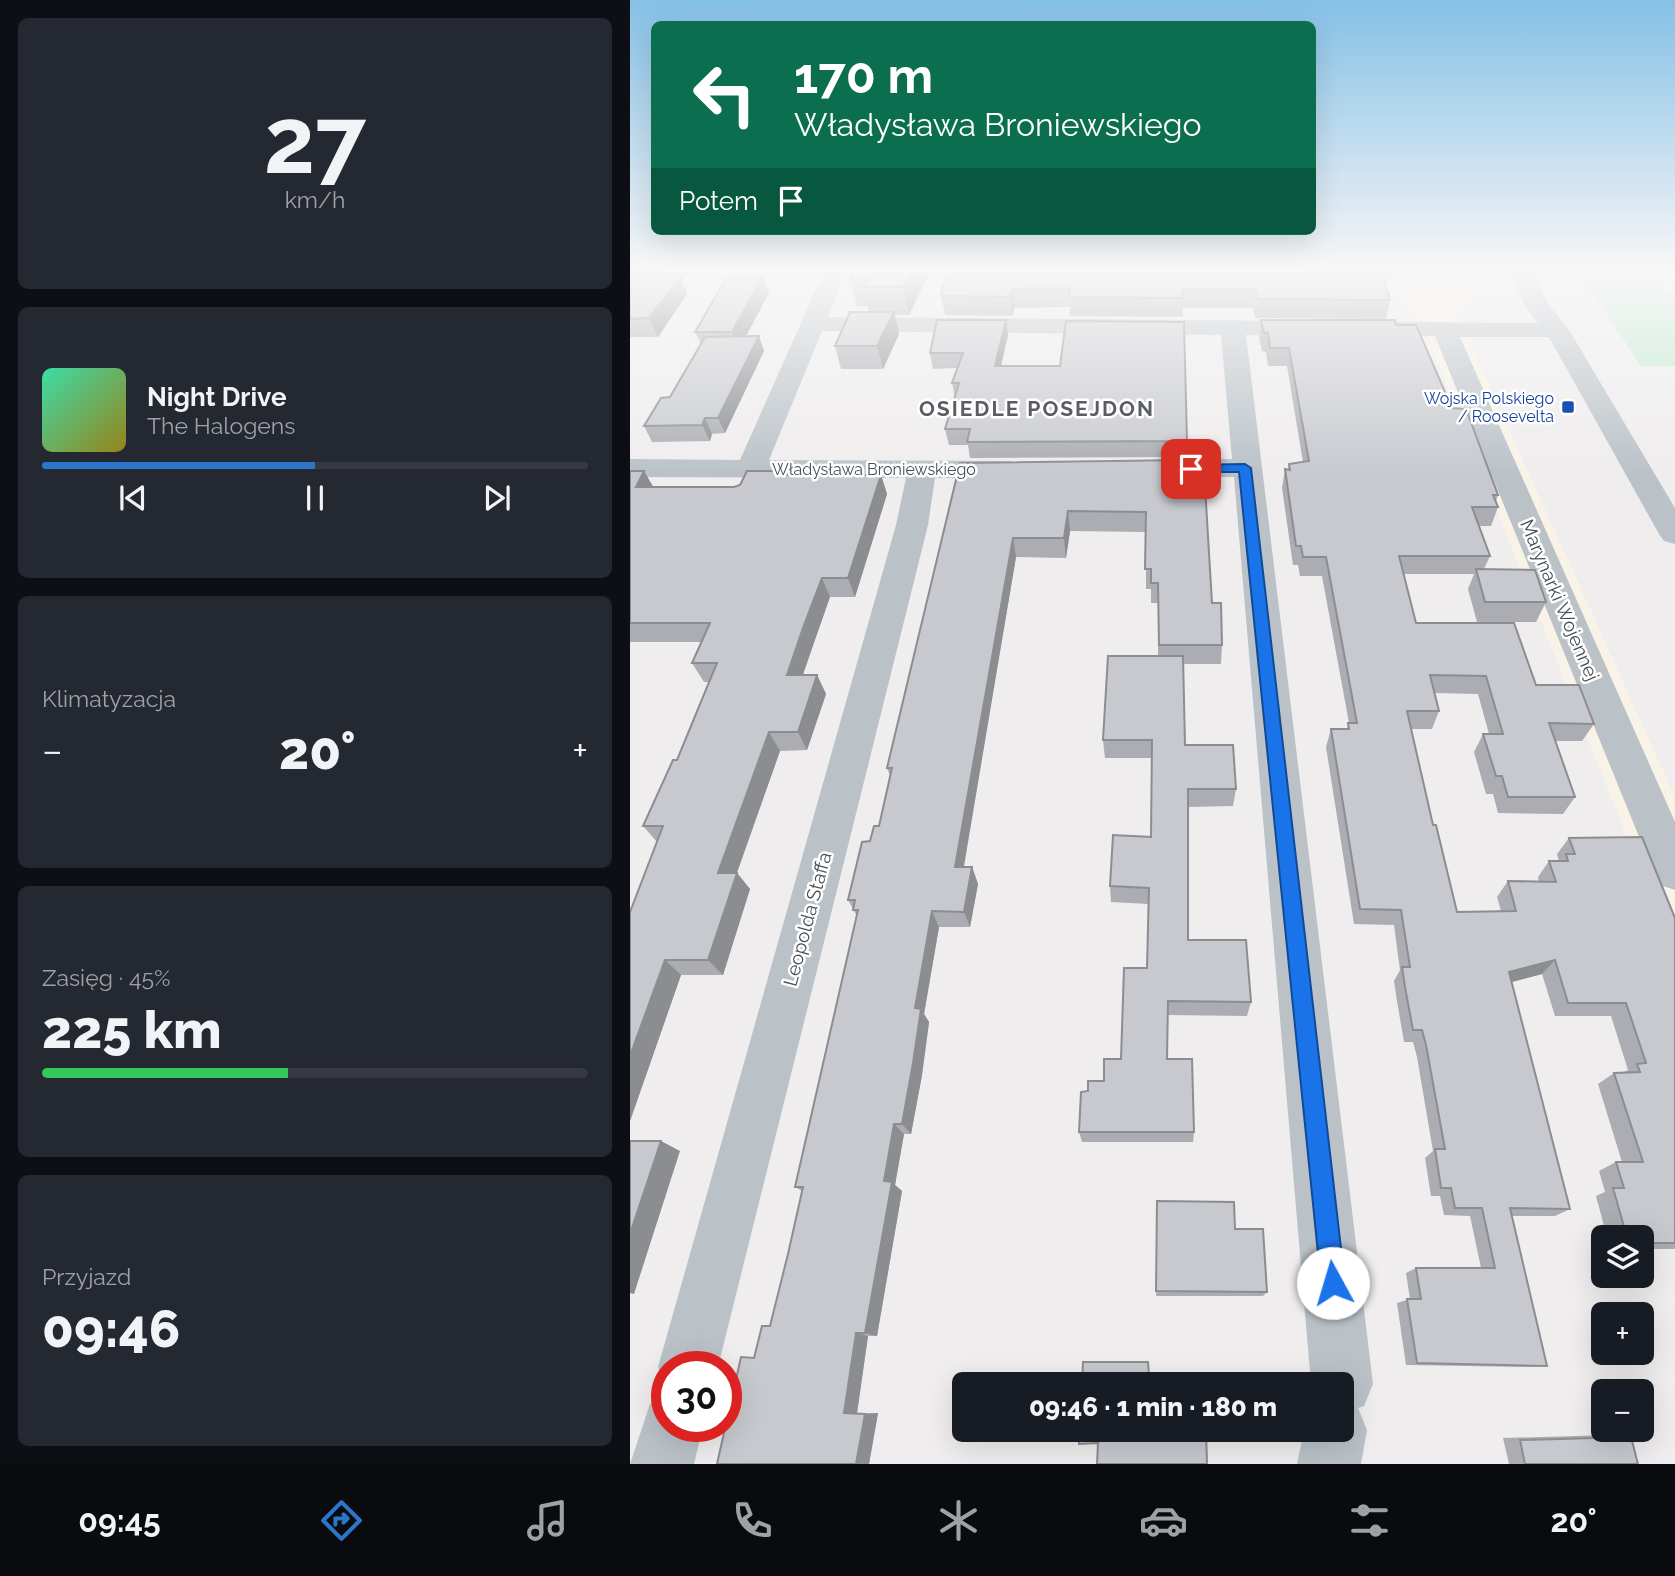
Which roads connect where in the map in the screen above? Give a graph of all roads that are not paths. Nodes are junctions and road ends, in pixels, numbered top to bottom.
1 (807, 337) edge
2 (1234, 337) edge
3 (1448, 337) edge
4 (1562, 337) edge
5 (630, 468) edge
6 (751, 468) junction
7 (1245, 468) junction
8 (1110, 469) edge
9 (1043, 470) edge
10 (922, 471) junction
11 (1675, 534) edge
12 (1675, 871) edge
13 (692, 1351) edge
14 (1341, 1372) edge
15 (668, 1442) edge
16 (1333, 1442) edge
17 (662, 1464) edge
18 (1329, 1464) edge

1 - 6 street
2 - 7 street
3 - 12 street, Marynarki Wojennej
4 - 11 street
5 - 6 street, Władysława Broniewskiego
6 - 10 street, Władysława Broniewskiego
7 - 8 street
7 - 14 street
9 - 10 street, Władysława Broniewskiego
10 - 13 street, Leopolda Staffa
15 - 17 street
16 - 18 street

